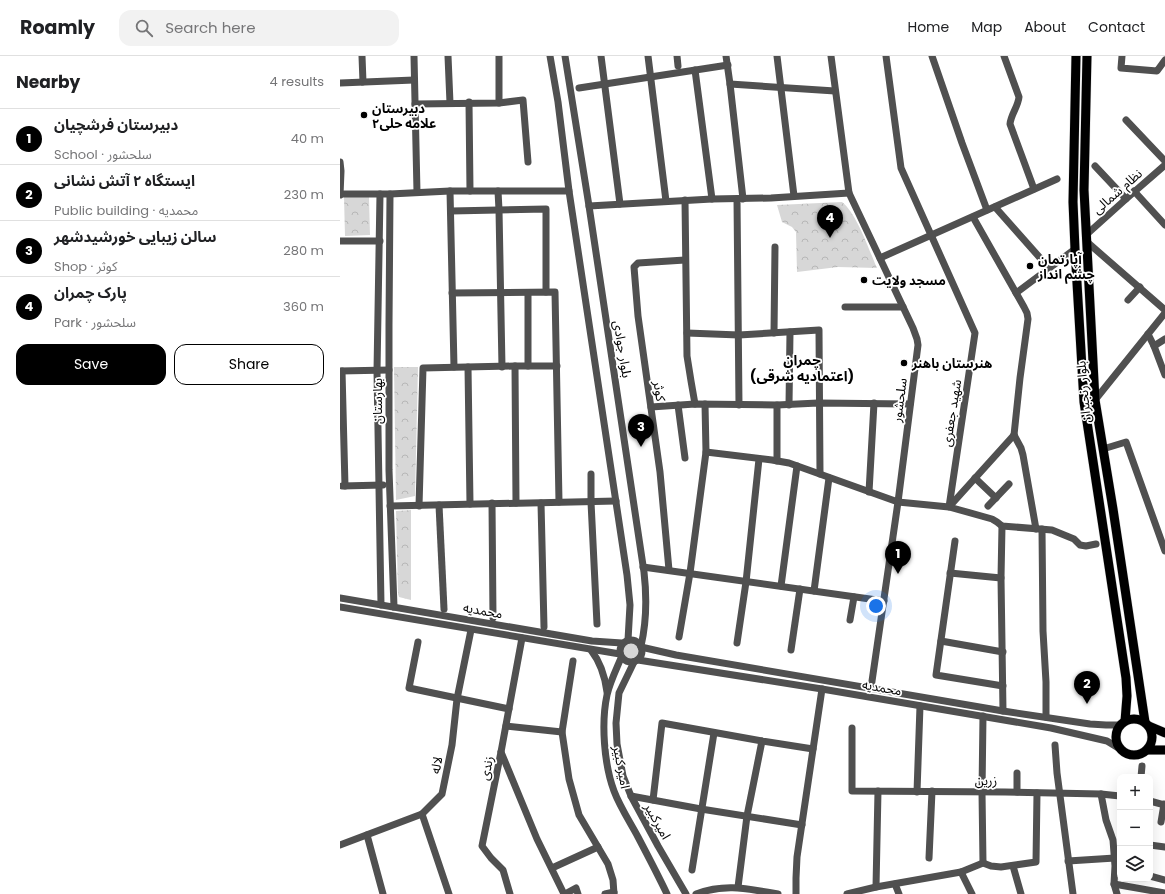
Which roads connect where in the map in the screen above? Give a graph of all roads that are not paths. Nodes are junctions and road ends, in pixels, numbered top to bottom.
1 (362, 56) edge
2 (414, 56) edge
3 (448, 56) edge
4 (499, 56) edge
5 (550, 56) edge
6 (566, 56) edge
7 (600, 56) edge
8 (648, 56) edge
9 (677, 56) edge
10 (726, 56) edge
11 (777, 56) edge
12 (831, 56) edge
13 (886, 56) edge
14 (932, 56) edge
15 (1004, 56) edge
16 (1076, 56) edge
17 (1087, 56) edge
18 (1122, 56) edge
19 (1165, 60) edge
20 (728, 65) junction
21 (678, 66) dead end
22 (695, 70) junction
23 (650, 77) junction
24 (414, 80) junction
25 (363, 82) junction
26 (340, 83) edge
27 (604, 84) junction
28 (730, 84) junction
29 (579, 88) dead end
30 (781, 88) junction
31 (835, 91) junction
32 (572, 99) junction
33 (469, 102) junction
34 (558, 102) junction
35 (450, 103) junction
36 (499, 103) junction
37 (415, 104) junction
38 (1126, 120) dead end
39 (1165, 161) edge
40 (340, 162) edge
41 (528, 162) dead end
42 (1165, 165) edge
43 (1095, 166) dead end
44 (1057, 179) dead end
45 (1034, 189) junction
46 (450, 191) junction
47 (470, 191) junction
48 (498, 191) junction
49 (569, 191) junction
50 (1134, 191) junction
51 (417, 192) junction
52 (849, 193) junction
53 (340, 194) edge
54 (380, 194) junction
55 (390, 194) junction
56 (794, 196) junction
57 (1126, 198) junction
58 (712, 199) junction
59 (740, 199) junction
60 (685, 200) junction
61 (666, 201) junction
62 (620, 204) junction
63 (589, 206) junction
64 (995, 207) junction
65 (499, 210) junction
66 (987, 210) junction
67 (451, 211) junction
68 (973, 217) junction
69 (1165, 225) edge
70 (932, 235) junction
71 (1086, 238) junction
72 (380, 240) junction
73 (340, 241) edge
74 (775, 247) dead end
75 (1075, 249) junction
76 (880, 258) junction
77 (685, 260) junction
78 (1049, 268) junction
79 (1140, 287) junction
80 (546, 292) junction
81 (452, 293) junction
82 (501, 293) junction
83 (528, 293) junction
84 (1016, 293) junction
85 (1128, 300) dead end
86 (845, 307) dead end
87 (903, 307) junction
88 (1165, 310) edge
89 (1165, 313) edge
90 (774, 332) junction
91 (790, 332) junction
92 (687, 334) junction
93 (739, 334) junction
94 (1148, 334) junction
95 (1165, 339) edge
96 (1154, 346) junction
97 (515, 366) junction
98 (528, 366) junction
99 (557, 366) junction
100 (454, 367) junction
101 (468, 367) junction
102 (502, 367) junction
103 (389, 370) junction
104 (341, 371) edge
105 (377, 371) junction
106 (1165, 374) edge
107 (1095, 400) junction
108 (1084, 402) junction
109 (818, 403) junction
110 (874, 403) junction
111 (695, 404) junction
112 (705, 404) junction
113 (789, 404) junction
114 (910, 404) junction
115 (678, 405) junction
116 (739, 405) junction
117 (777, 405) junction
118 (651, 406) junction
119 (1014, 435) junction
120 (1103, 449) junction
121 (706, 452) junction
122 (685, 458) dead end
123 (759, 459) junction
124 (776, 461) junction
125 (797, 466) junction
126 (592, 474) dead end
127 (820, 474) junction
128 (829, 478) junction
129 (975, 478) junction
130 (1009, 484) dead end
131 (390, 485) junction
132 (342, 486) edge
133 (379, 486) junction
134 (869, 492) junction
135 (996, 498) junction
136 (616, 501) junction
137 (559, 502) junction
138 (591, 502) junction
139 (898, 502) junction
140 (492, 503) junction
141 (516, 503) junction
142 (541, 503) junction
143 (470, 504) junction
144 (439, 505) junction
145 (390, 506) junction
146 (418, 506) junction
147 (988, 506) dead end
148 (949, 507) junction
149 (1002, 526) junction
150 (1039, 529) junction
151 (955, 540) dead end
152 (1096, 544) dead end
153 (1165, 551) edge
154 (643, 567) junction
155 (669, 570) junction
156 (690, 573) junction
157 (950, 573) junction
158 (1001, 578) junction
159 (746, 582) junction
160 (781, 586) junction
161 (800, 589) junction
162 (814, 591) junction
163 (854, 596) junction
164 (340, 598) edge
165 (884, 601) junction
166 (381, 605) junction
167 (340, 607) edge
168 (394, 607) junction
169 (444, 609) dead end
170 (493, 618) dead end
171 (850, 620) dead end
172 (597, 624) dead end
173 (544, 627) dead end
174 (471, 630) junction
175 (679, 637) dead end
176 (522, 638) junction
177 (941, 641) junction
178 (418, 642) dead end
179 (625, 642) junction
180 (737, 643) dead end
181 (641, 646) junction
182 (591, 650) junction
183 (791, 650) dead end
184 (1003, 652) junction
185 (621, 656) junction
186 (573, 661) dead end
187 (636, 661) junction
188 (1003, 686) junction
189 (871, 688) junction
190 (822, 689) junction
191 (607, 696) junction
192 (457, 699) junction
193 (920, 706) junction
194 (509, 709) junction
195 (1003, 711) junction
196 (983, 716) junction
197 (1046, 717) junction
198 (1123, 723) junction
199 (1147, 724) junction
200 (506, 726) junction
201 (852, 728) dead end
202 (562, 732) junction
203 (714, 733) junction
204 (1165, 733) edge
205 (762, 742) junction
206 (1055, 745) dead end
207 (813, 749) junction
208 (1120, 749) junction
209 (1147, 750) junction
210 (1165, 750) edge
211 (501, 752) junction
212 (1142, 766) dead end
213 (1017, 773) dead end
214 (1141, 774) edge
215 (878, 791) junction
216 (917, 792) junction
217 (932, 792) junction
218 (982, 792) junction
219 (1018, 792) junction
220 (1037, 793) junction
221 (1060, 793) junction
222 (1101, 794) junction
223 (631, 796) junction
224 (1117, 796) edge
225 (653, 800) junction
226 (1153, 802) edge
227 (1164, 805) edge
228 (702, 809) junction
229 (422, 814) junction
230 (746, 816) junction
231 (1161, 822) dead end
232 (802, 824) junction
233 (367, 835) junction
234 (1117, 840) edge
235 (340, 845) edge
236 (1153, 845) edge
237 (598, 847) junction
238 (1165, 847) edge
239 (929, 858) dead end
240 (1115, 858) junction
241 (1068, 861) junction
242 (983, 863) junction
243 (1013, 866) junction
244 (552, 868) junction
245 (692, 870) dead end
246 (961, 872) junction
247 (1153, 877) edge
248 (1165, 880) edge
249 (895, 884) junction
250 (1114, 884) junction
251 (738, 887) junction
252 (873, 890) edge
253 (577, 891) edge
254 (614, 893) edge
255 (1165, 893) edge
256 (383, 894) edge
257 (449, 894) edge
258 (510, 894) edge
259 (565, 894) edge
260 (605, 894) edge
261 (667, 894) edge
262 (686, 894) edge
263 (696, 894) edge
264 (778, 894) edge
265 (796, 894) edge
266 (847, 894) edge
267 (898, 894) edge
268 (972, 894) edge
269 (1021, 894) edge
270 (1073, 894) edge
271 (1117, 894) edge

1 - 25 street
2 - 24 street
3 - 35 street
4 - 36 street
5 - 34 street
6 - 32 street, بلوار جوادی
7 - 27 street
8 - 23 street
9 - 21 street
10 - 20 street
11 - 30 street
12 - 31 street, سلحشور
13 - 70 street, شهید جعفری
14 - 66 street
15 - 45 street
16 - 75 main road, بلوار رنجبران
17 - 71 main road, بلوار رنجبران
18 - 19 street
20 - 22 street
20 - 28 street
22 - 23 street
22 - 58 street
23 - 27 street
23 - 61 street
24 - 25 street
24 - 37 street
25 - 26 street
27 - 29 street
27 - 62 street
28 - 30 street
28 - 59 street
30 - 31 street
30 - 56 street
31 - 52 street, سلحشور
32 - 34 street
32 - 63 street, بلوار جوادی
33 - 35 street
33 - 36 street
33 - 47 street
34 - 49 street
35 - 37 street
36 - 41 street
37 - 51 street
38 - 39 street
40 - 53 street
42 - 50 street, نظام شمالی
43 - 57 street
44 - 45 street
45 - 64 street
46 - 47 street
46 - 51 street
46 - 67 street
47 - 48 street
48 - 49 street
48 - 65 street
49 - 136 street
50 - 57 street, نظام شمالی
50 - 69 street
51 - 55 street
52 - 56 street
52 - 76 street, سلحشور
53 - 54 street
54 - 55 street
54 - 72 street, بهارستان
55 - 103 street, بهارستان
56 - 59 street
57 - 71 street, نظام شمالی
58 - 59 street
58 - 60 street
59 - 93 street
60 - 61 street
60 - 77 street
61 - 62 street
62 - 63 street
63 - 154 street, بلوار جوادی
64 - 66 street
64 - 78 street
65 - 67 street
65 - 80 street
65 - 82 street
66 - 68 street
67 - 81 street
68 - 70 street
68 - 84 street
70 - 76 street
70 - 148 street, شهید جعفری
71 - 79 street
71 - 107 main road, بلوار رنجبران
72 - 73 street
72 - 105 street, بهارستان
74 - 90 street
75 - 78 street
75 - 108 main road, بلوار رنجبران
76 - 87 street, سلحشور
77 - 92 street
77 - 118 street, کوثر
78 - 84 street
79 - 85 street
79 - 88 street
80 - 83 street
80 - 99 street
81 - 82 street
81 - 100 street
82 - 83 street
82 - 102 street
83 - 98 street
84 - 119 street
86 - 87 street
87 - 114 street, سلحشور
89 - 94 street
90 - 91 street
90 - 93 street
91 - 109 street
91 - 113 street
92 - 93 street
92 - 111 street
93 - 116 street
94 - 96 street
94 - 107 street
95 - 96 street
96 - 106 street
97 - 98 street
97 - 102 street
97 - 141 street
98 - 99 street
99 - 137 street
100 - 101 street
100 - 146 street
101 - 102 street
101 - 143 street
103 - 105 street
103 - 131 street, بهارستان
104 - 105 street
104 - 132 street
105 - 133 street, بهارستان
107 - 108 street
107 - 120 main road, بلوار رنجبران
108 - 198 main road, بلوار رنجبران
109 - 110 street
109 - 113 street
109 - 127 street
110 - 114 street
110 - 134 street
111 - 112 street
111 - 115 street
112 - 116 street
112 - 121 street
113 - 117 street
114 - 139 street, سلحشور
115 - 118 street
115 - 122 street
116 - 117 street
117 - 124 street
118 - 155 street, کوثر
119 - 129 street
119 - 150 street
120 - 153 street
120 - 199 main road, بلوار رنجبران
121 - 123 street
121 - 156 street
123 - 124 street
123 - 159 street
124 - 125 street
125 - 127 street
125 - 160 street
126 - 138 street
127 - 128 street
128 - 134 street
128 - 162 street
129 - 135 street
129 - 148 street
130 - 135 street
131 - 133 street
131 - 145 street, بهارستان
132 - 133 street
133 - 166 street, بهارستان
134 - 139 street
135 - 147 street
136 - 138 street
136 - 179 street
137 - 138 street
137 - 142 street
138 - 172 street
139 - 148 street
139 - 165 street, سلحشور
140 - 141 street
140 - 143 street
140 - 170 street
141 - 142 street
142 - 173 street
143 - 144 street
144 - 146 street
144 - 169 street
145 - 146 street
145 - 168 street, بهارستان
148 - 149 street
149 - 150 street
149 - 158 street
150 - 152 street
150 - 197 street
151 - 157 street
154 - 155 street
154 - 181 street, بلوار جوادی
155 - 156 street
156 - 159 street
156 - 175 street
157 - 158 street
157 - 177 street
158 - 184 street
159 - 160 street
159 - 180 street
160 - 161 street
161 - 162 street
161 - 183 street
162 - 163 street
163 - 165 street
163 - 171 street
164 - 166 street, محمدیه
165 - 189 street, سلحشور
166 - 168 street, محمدیه
167 - 174 street, محمدیه
168 - 179 street, محمدیه
174 - 176 street, محمدیه
174 - 192 street, لاله
176 - 182 street, محمدیه
176 - 194 street, زندی
177 - 184 street
177 - 188 street
178 - 192 street
179 - 181 street
179 - 185 street
181 - 187 street
181 - 189 street, محمدیه
182 - 185 street, محمدیه
182 - 191 street
184 - 188 street
185 - 187 street
185 - 191 street, امیر کبیر
186 - 202 street
187 - 190 street, محمدیه
187 - 223 street, امیرکبیر
188 - 195 street
189 - 195 street, محمدیه
190 - 193 street, محمدیه
190 - 207 street
191 - 261 street, امیر کبیر
192 - 194 street
192 - 229 street, لاله
193 - 196 street, محمدیه
193 - 216 street
194 - 200 street, زندی
195 - 197 street, محمدیه
196 - 208 street, محمدیه
196 - 218 street
197 - 198 street, محمدیه
198 - 199 main road
198 - 208 main road
199 - 204 main road
199 - 209 main road
200 - 202 street
200 - 211 street, زندی
201 - 215 street, زرین
202 - 237 street
203 - 205 street
203 - 225 street
203 - 228 street
205 - 207 street
205 - 230 street
206 - 221 street
207 - 232 street
208 - 209 main road
209 - 210 main road
211 - 244 street
211 - 258 street, زندی
212 - 214 street
213 - 219 street
215 - 216 street, زرین
215 - 252 street
216 - 217 street, زرین
217 - 218 street, زرین
217 - 239 street
218 - 219 street, زرین
218 - 242 street
219 - 220 street, زرین
220 - 221 street, زرین
220 - 243 street
221 - 222 street, زرین
221 - 241 street
222 - 224 street, زرین
222 - 234 street
223 - 225 street
223 - 262 street, امیرکبیر
225 - 228 street
226 - 227 street
227 - 231 street
228 - 230 street
228 - 245 street
229 - 233 street
229 - 257 street
230 - 232 street
230 - 251 street
232 - 265 street
233 - 235 street
233 - 256 street
234 - 240 street
236 - 238 street
237 - 244 street
237 - 254 street
240 - 241 street
240 - 250 street
241 - 270 street
242 - 243 street
242 - 246 street
243 - 269 street
244 - 259 street
246 - 249 street
246 - 268 street
247 - 248 street
249 - 252 street
249 - 267 street
250 - 255 street
250 - 271 street
251 - 263 street
251 - 264 street
252 - 266 street
253 - 259 street
254 - 260 street

